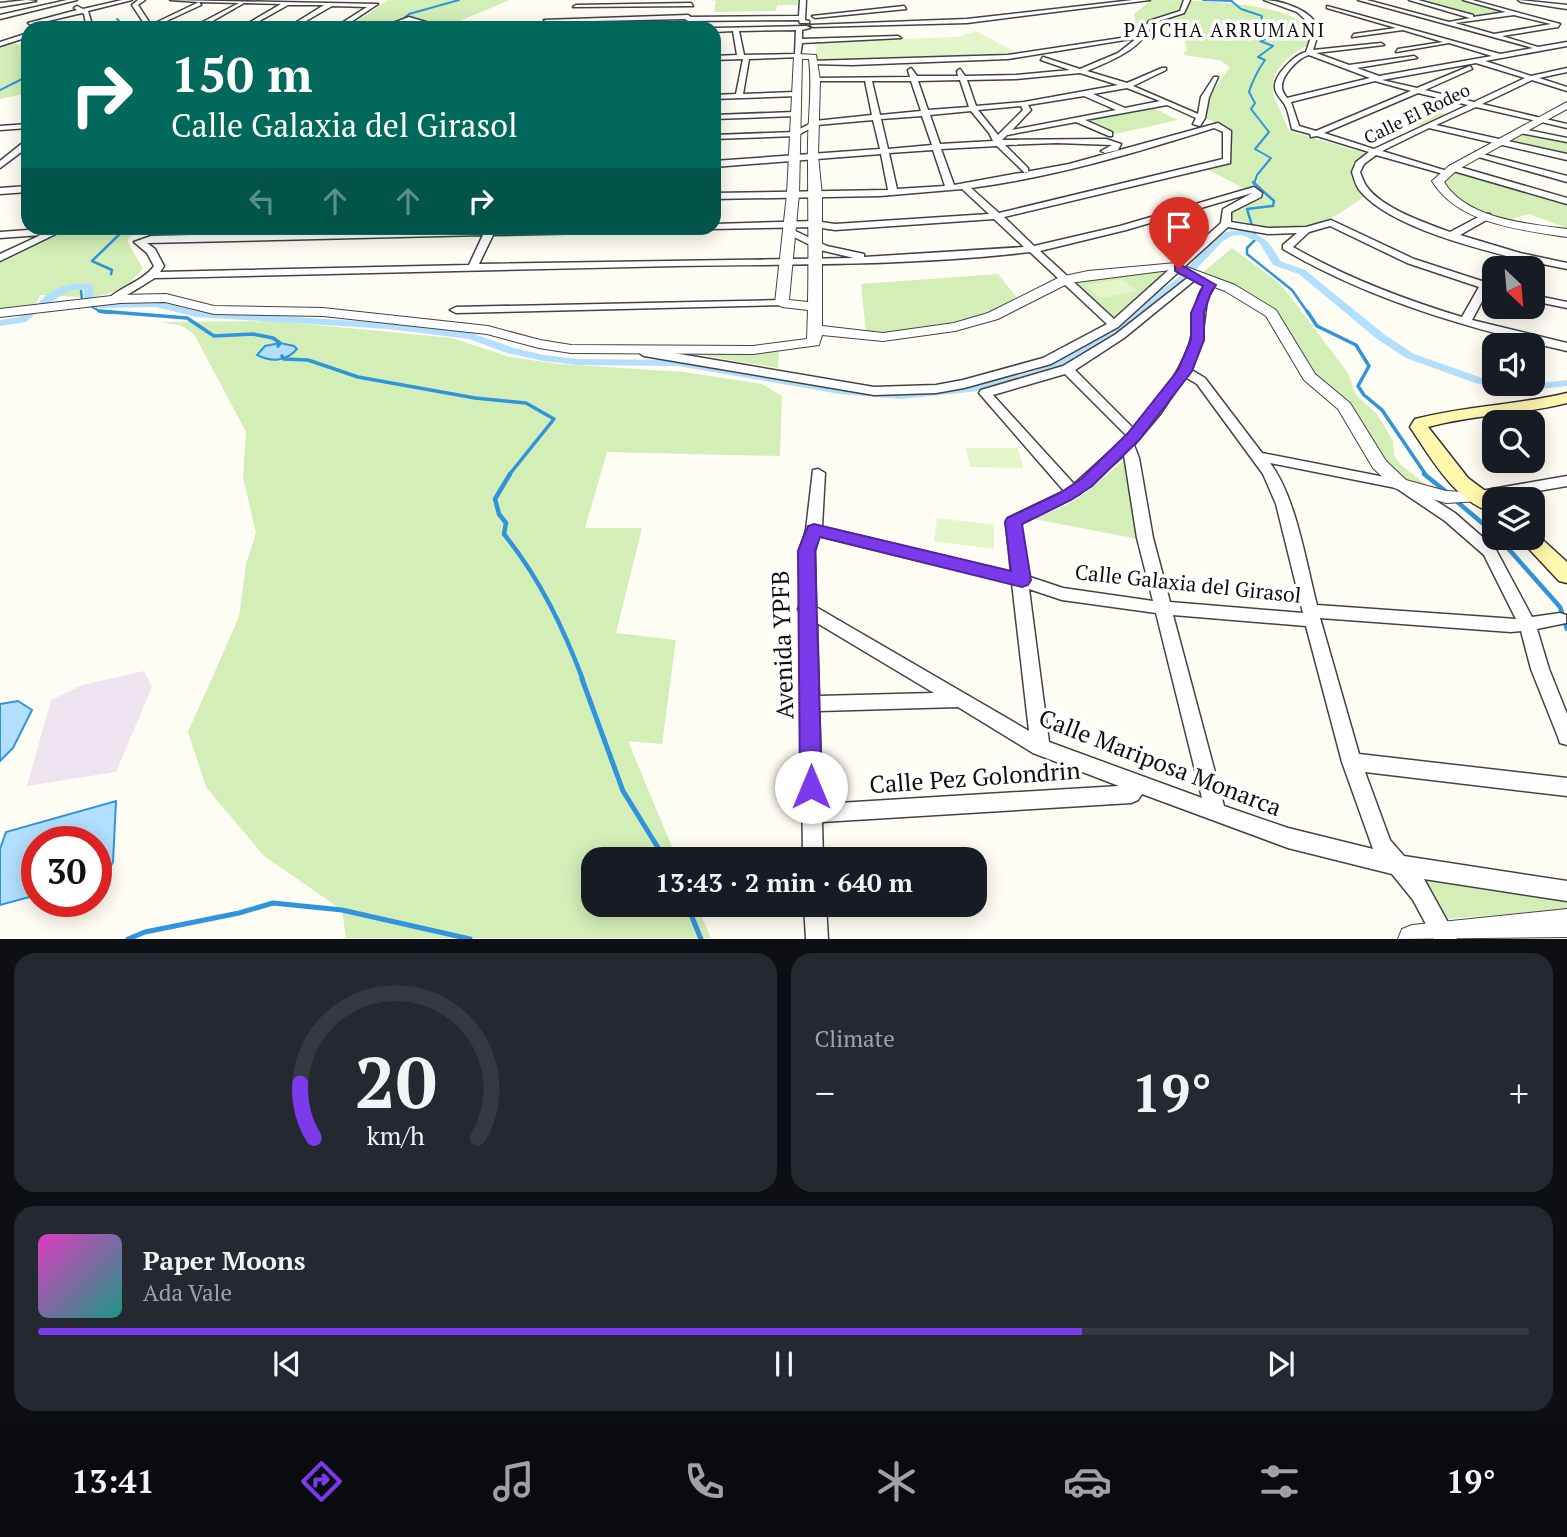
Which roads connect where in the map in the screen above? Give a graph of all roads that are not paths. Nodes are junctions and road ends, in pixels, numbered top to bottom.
1 (40, 0) edge
2 (74, 0) edge
3 (129, 0) edge
4 (142, 0) edge
5 (173, 0) edge
6 (338, 0) edge
7 (382, 0) edge
8 (803, 0) edge
9 (859, 0) edge
10 (1147, 0) edge
11 (1187, 0) edge
12 (1267, 0) edge
13 (1396, 0) edge
14 (1412, 0) edge
15 (1466, 0) edge
16 (1521, 0) edge
17 (206, 1) edge
18 (248, 1) edge
19 (1359, 1) edge
20 (291, 2) edge
21 (691, 2) edge
22 (1486, 2) edge
23 (1372, 3) junction
24 (55, 4) junction
25 (331, 4) junction
26 (1345, 4) dead end
27 (0, 5) edge
28 (374, 5) junction
29 (1330, 5) junction
30 (642, 6) junction
31 (576, 7) dead end
32 (1567, 7) edge
33 (812, 8) dead end
34 (904, 8) dead end
35 (1319, 8) dead end
36 (84, 10) junction
37 (1309, 10) dead end
38 (1298, 11) junction
39 (860, 12) junction
40 (1514, 13) junction
41 (1414, 14) junction
42 (1, 17) edge
43 (639, 18) junction
44 (688, 18) junction
45 (803, 18) junction
46 (1478, 18) junction
47 (587, 19) joint
48 (547, 20) dead end
49 (21, 21) edge
50 (39, 21) edge
51 (89, 21) edge
52 (146, 21) edge
53 (163, 21) edge
54 (208, 21) edge
55 (256, 21) edge
56 (302, 21) edge
57 (349, 21) edge
58 (638, 21) edge
59 (687, 21) edge
60 (967, 21) junction
61 (1381, 22) junction
62 (862, 23) junction
63 (1445, 23) junction
64 (1558, 24) junction
65 (1567, 27) edge
66 (799, 28) junction
67 (812, 28) junction
68 (1405, 29) junction
69 (721, 30) edge
70 (736, 30) junction
71 (1523, 30) junction
72 (1388, 31) junction
73 (1081, 35) dead end
74 (1145, 35) junction
75 (1354, 36) junction
76 (1491, 36) junction
77 (1545, 36) dead end
78 (21, 37) edge
79 (0, 38) edge
80 (898, 38) dead end
81 (1556, 39) dead end
82 (11, 41) junction
83 (799, 41) junction
84 (1452, 42) junction
85 (0, 44) edge
86 (21, 44) edge
87 (1567, 44) edge
88 (1095, 45) dead end
89 (1381, 45) junction
90 (1434, 45) junction
91 (1066, 46) junction
92 (1541, 50) junction
93 (1398, 51) junction
94 (1309, 52) junction
95 (1502, 56) junction
96 (1418, 57) junction
97 (743, 58) junction
98 (797, 58) junction
99 (721, 59) edge
100 (1007, 59) junction
101 (1043, 59) junction
102 (952, 60) junction
103 (813, 61) junction
104 (1480, 61) junction
105 (906, 62) junction
106 (1446, 66) junction
107 (1350, 67) junction
108 (1567, 70) edge
109 (1081, 71) junction
110 (964, 76) junction
111 (1016, 77) junction
112 (916, 78) junction
113 (1216, 78) dead end
114 (1531, 78) junction
115 (868, 79) junction
116 (1374, 79) junction
117 (816, 80) junction
118 (1127, 86) junction
119 (1567, 89) edge
120 (1418, 90) junction
121 (1146, 92) junction
122 (1084, 93) junction
123 (795, 94) junction
124 (739, 96) junction
125 (721, 97) edge
126 (1286, 101) junction
127 (1169, 102) junction
128 (1026, 103) junction
129 (1475, 105) junction
130 (1567, 105) edge
131 (974, 110) junction
132 (1125, 111) junction
133 (926, 113) junction
134 (794, 114) junction
135 (721, 117) edge
136 (876, 117) junction
137 (1201, 118) junction
138 (1078, 120) junction
139 (1541, 121) junction
140 (815, 123) junction
141 (21, 126) edge
142 (1430, 126) junction
143 (1567, 126) edge
144 (0, 128) edge
145 (1523, 131) junction
146 (1006, 133) junction
147 (796, 134) junction
148 (1109, 134) dead end
149 (1314, 135) junction
150 (721, 137) edge
151 (1567, 140) edge
152 (997, 141) junction
153 (1502, 142) junction
154 (1117, 144) junction
155 (936, 146) junction
156 (21, 147) edge
157 (883, 150) junction
158 (1376, 153) junction
159 (1478, 154) junction
160 (813, 156) junction
161 (5, 157) edge
162 (1567, 157) edge
163 (795, 160) junction
164 (721, 164) edge
165 (0, 165) edge
166 (1025, 170) junction
167 (1448, 171) junction
168 (1567, 179) edge
169 (964, 186) junction
170 (950, 187) junction
171 (21, 190) edge
172 (0, 191) edge
173 (893, 191) junction
174 (793, 194) junction
175 (816, 195) junction
176 (721, 196) edge
177 (1567, 201) edge
178 (998, 216) junction
179 (1487, 216) junction
180 (1226, 223) junction
181 (815, 224) junction
182 (721, 227) edge
183 (789, 228) junction
184 (1306, 230) junction
185 (21, 233) edge
186 (1567, 233) edge
187 (0, 235) edge
188 (48, 235) edge
189 (382, 235) edge
190 (488, 235) edge
191 (360, 236) joint
192 (1449, 237) junction
193 (816, 244) junction
194 (1034, 249) junction
195 (1521, 256) edge
196 (0, 258) edge
197 (787, 261) junction
198 (884, 261) junction
199 (816, 262) junction
200 (1545, 262) edge
201 (1567, 266) edge
202 (472, 269) junction
203 (1187, 272) junction
204 (153, 275) junction
205 (1065, 280) junction
206 (1482, 284) edge
207 (1482, 298) edge
208 (1545, 299) edge
209 (106, 302) junction
210 (782, 303) junction
211 (1567, 305) edge
212 (815, 307) junction
213 (456, 310) dead end
214 (0, 313) edge
215 (1466, 321) junction
216 (1114, 325) junction
217 (814, 336) junction
218 (1567, 347) edge
219 (644, 352) junction
220 (1067, 369) junction
221 (1185, 371) junction
222 (1567, 397) edge
223 (1130, 440) junction
224 (1256, 456) junction
225 (818, 473) dead end
226 (1567, 481) edge
227 (1400, 484) junction
228 (1073, 492) junction
229 (1460, 497) junction
230 (1482, 503) edge
231 (814, 530) junction
232 (1541, 550) edge
233 (1567, 575) edge
234 (1022, 580) junction
235 (1162, 608) junction
236 (806, 609) junction
237 (1312, 616) junction
238 (1560, 619) dead end
239 (1528, 625) junction
240 (959, 699) junction
241 (811, 704) junction
242 (1567, 737) edge
243 (1040, 747) junction
244 (1352, 762) junction
245 (1137, 785) junction
246 (1567, 787) edge
247 (1215, 811) junction
248 (811, 814) junction
249 (812, 847) edge
250 (1401, 866) junction
251 (1567, 891) edge
252 (816, 917) edge
253 (1567, 923) edge
254 (1446, 937) edge
255 (817, 939) edge
256 (1412, 939) edge

1 - 27 street
2 - 24 street
3 - 36 street
4 - 52 street
5 - 17 street
6 - 25 street
7 - 28 street
8 - 45 street
9 - 39 street
10 - 60 street
11 - 74 street
12 - 38 street
13 - 23 street
14 - 46 street
15 - 22 street
16 - 32 street
17 - 18 street
17 - 53 street
18 - 20 street
18 - 54 street
19 - 23 street
20 - 25 street
20 - 55 street
21 - 30 street
21 - 44 street
22 - 40 street
23 - 41 street
24 - 36 street
24 - 42 street
25 - 28 street
25 - 56 street
26 - 29 street
28 - 57 street
29 - 35 street
29 - 61 street
30 - 31 street
30 - 43 street
33 - 67 street
34 - 39 street
36 - 50 street
36 - 51 street
37 - 38 street
38 - 94 street
39 - 62 street
39 - 67 street
40 - 46 street
40 - 64 street
41 - 61 street
41 - 63 street
42 - 49 street
43 - 44 street
43 - 47 street
43 - 58 street
44 - 45 street
44 - 59 street
45 - 67 street
46 - 63 street
46 - 71 street
47 - 48 street
60 - 62 street
60 - 67 street
61 - 68 street
61 - 75 street
62 - 67 street
63 - 68 street
63 - 76 street
64 - 65 street
64 - 71 street
66 - 67 street
66 - 70 street
66 - 83 street
67 - 80 street
67 - 83 street
67 - 103 street
68 - 72 street
68 - 84 street
69 - 70 street
70 - 97 street
71 - 76 street
71 - 77 street
72 - 75 street
72 - 90 street
73 - 91 street
74 - 91 street
74 - 109 street
75 - 89 street
76 - 84 street
76 - 92 street
78 - 82 street
79 - 82 street
81 - 87 street
82 - 85 street
82 - 86 street
83 - 98 street
84 - 90 street
84 - 95 street
87 - 92 street
88 - 101 street
89 - 93 street
89 - 94 street
90 - 93 street
90 - 104 street
91 - 100 street
92 - 95 street
92 - 104 street
93 - 96 street
94 - 107 street
94 - 126 street
95 - 104 street
96 - 106 street
96 - 107 street
97 - 98 street
97 - 99 street
97 - 124 street
98 - 103 street
98 - 123 street
100 - 101 street
100 - 102 street
100 - 111 street
101 - 109 street
102 - 105 street
102 - 110 street
103 - 105 street
103 - 117 street
104 - 106 street
104 - 114 street
104 - 120 street
105 - 112 street
106 - 116 street
107 - 116 street
108 - 114 street, Calle El Rodeo
109 - 111 street
109 - 118 street
110 - 111 street
110 - 112 street
110 - 131 street
111 - 128 street
112 - 115 street
112 - 133 street
113 - 137 street
114 - 119 street
114 - 129 street, Calle El Rodeo
115 - 117 street
115 - 136 street
116 - 120 street
116 - 126 street
117 - 140 street
118 - 121 street
118 - 121 street
118 - 122 street
120 - 129 street
120 - 149 street
121 - 127 street
122 - 128 street
122 - 132 street
123 - 124 street
123 - 134 street
124 - 125 street
126 - 149 street
127 - 132 street
127 - 137 street
128 - 131 street
128 - 146 street
129 - 139 street
129 - 142 street, Calle El Rodeo
130 - 139 street
131 - 133 street
131 - 152 street
132 - 138 street
133 - 136 street
133 - 155 street
134 - 135 street
134 - 147 street
136 - 140 street
136 - 157 street
137 - 154 street
138 - 146 street
138 - 148 street
139 - 143 street
139 - 145 street
140 - 147 street
140 - 160 street
141 - 144 street
142 - 153 street
142 - 158 street, Calle El Rodeo
145 - 151 street
145 - 153 street
146 - 152 street
147 - 150 street
147 - 163 street
149 - 158 street
152 - 154 street
152 - 155 street
152 - 166 street
153 - 159 street
153 - 162 street
154 - 166 street
155 - 157 street
155 - 170 street
156 - 161 street
157 - 160 street
157 - 173 street
158 - 167 street
158 - 192 street, Calle El Rodeo
159 - 167 street
159 - 168 street
160 - 163 street
160 - 175 street
161 - 165 street
163 - 164 street
163 - 174 street
166 - 169 street
167 - 177 street
167 - 179 street
169 - 170 street
169 - 178 street
169 - 178 street
170 - 173 street
171 - 172 street
173 - 175 street
174 - 175 street
174 - 176 street
174 - 183 street
175 - 181 street
178 - 181 street
178 - 194 street
179 - 186 street
179 - 192 street
180 - 184 street
180 - 194 street
180 - 203 street
181 - 183 street
181 - 193 street
182 - 183 street
183 - 193 street
183 - 197 street
184 - 206 street
184 - 215 street
185 - 187 street
188 - 196 street
189 - 191 street
190 - 202 street
191 - 204 street
192 - 195 street, Calle El Rodeo
193 - 198 street
193 - 199 street
194 - 198 street
194 - 205 street
197 - 199 street
197 - 202 street
197 - 210 street
198 - 199 street
199 - 212 street
200 - 201 street, Calle El Rodeo
202 - 204 street
203 - 205 street
203 - 216 street
203 - 220 street
203 - 221 street
203 - 227 street
204 - 209 street
205 - 216 street
205 - 217 street
207 - 215 street
208 - 211 street
209 - 214 street
209 - 219 street
210 - 212 street
210 - 213 street
212 - 217 street
215 - 218 street
216 - 219 street
217 - 219 street
220 - 223 street
220 - 228 street
221 - 223 street
221 - 224 street
222 - 229 main road
223 - 228 street
223 - 235 street
224 - 227 street
224 - 237 street
225 - 231 street, Avenida YPFB
226 - 229 street
227 - 229 street
227 - 239 street
228 - 234 street
229 - 230 main road
231 - 234 street, Calle Galaxia del Girasol
231 - 236 street, Avenida YPFB
232 - 233 main road
234 - 235 street, Calle Galaxia del Girasol
234 - 243 street
235 - 237 street, Calle Galaxia del Girasol
235 - 247 street
236 - 240 street, Calle Mariposa Monarca
236 - 241 street, Avenida YPFB
237 - 239 street, Calle Galaxia del Girasol
237 - 244 street
238 - 239 street, Calle Galaxia del Girasol
239 - 242 street
240 - 241 street
240 - 243 street, Calle Mariposa Monarca
241 - 248 street, Avenida YPFB
243 - 245 street, Calle Mariposa Monarca
244 - 246 street
244 - 250 street
245 - 247 street, Calle Mariposa Monarca
245 - 248 street, Calle Pez Golondrin
247 - 250 street, Calle Mariposa Monarca
248 - 249 street, Avenida YPFB
250 - 251 street, Calle Mariposa Monarca
250 - 254 street
252 - 255 street
253 - 254 street
254 - 256 street

